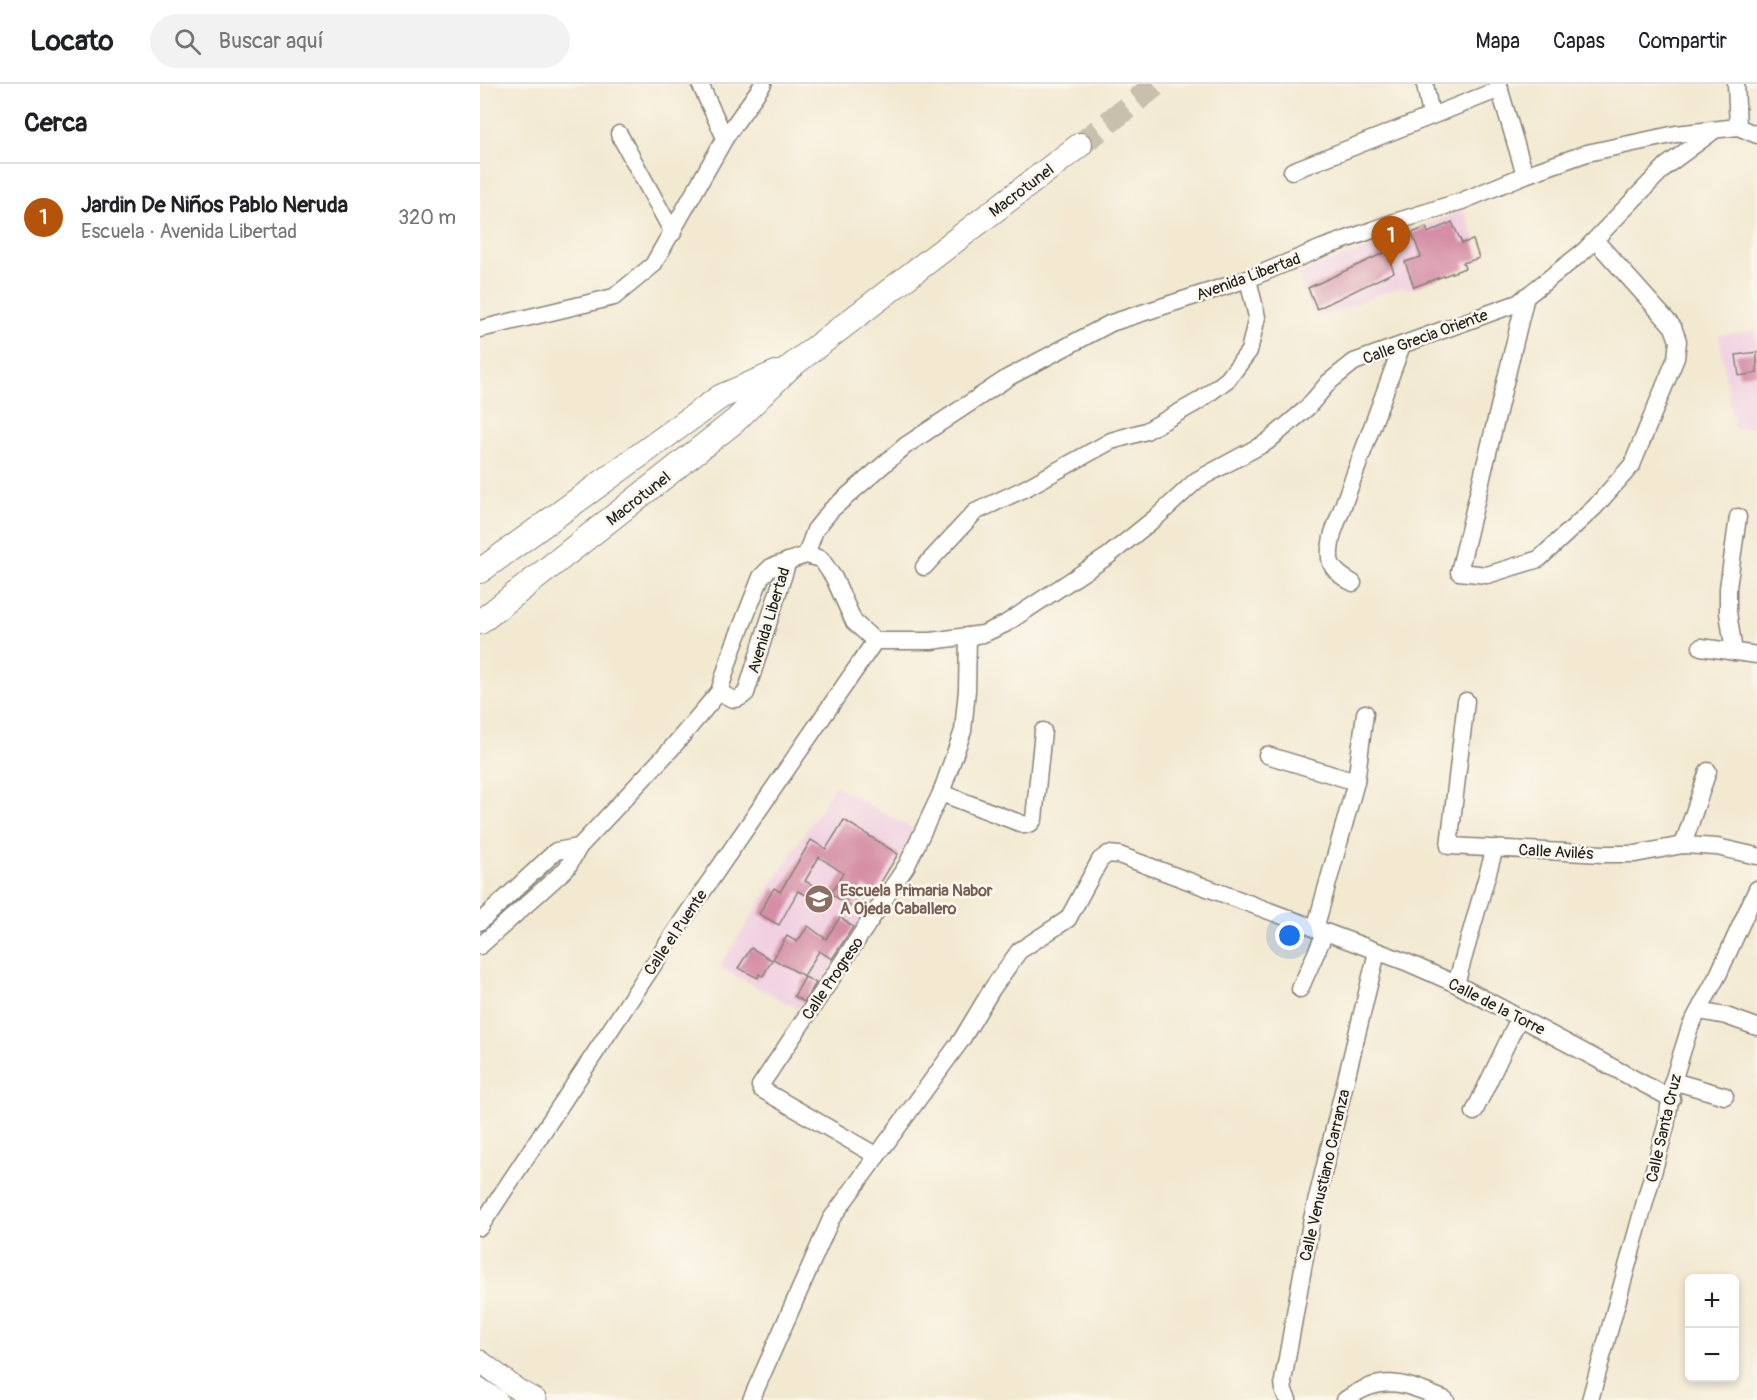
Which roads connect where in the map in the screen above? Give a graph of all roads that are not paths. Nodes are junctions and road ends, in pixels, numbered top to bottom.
1 (700, 84) edge
2 (763, 84) edge
3 (1425, 84) edge
4 (1736, 84) edge
5 (1499, 87) edge
6 (1431, 116) junction
7 (1738, 127) junction
8 (1713, 131) junction
9 (619, 134) dead end
10 (1757, 135) edge
11 (725, 138) junction
12 (1080, 145) tunnel mouth
13 (1292, 171) dead end
14 (1525, 175) junction
15 (673, 233) junction
16 (1595, 240) junction
17 (1248, 279) junction
18 (1526, 296) junction
19 (480, 329) edge
20 (1402, 345) junction
21 (790, 367) junction
22 (1738, 517) dead end
23 (806, 555) junction
24 (788, 561) junction
25 (924, 567) dead end
26 (480, 572) edge
27 (1353, 583) dead end
28 (480, 622) edge
29 (968, 636) junction
30 (875, 641) junction
31 (1701, 646) dead end
32 (1734, 652) junction
33 (1757, 655) edge
34 (719, 692) junction
35 (1466, 701) dead end
36 (1365, 713) dead end
37 (1043, 731) dead end
38 (1267, 754) dead end
39 (1707, 771) dead end
40 (1356, 782) junction
41 (941, 793) junction
42 (1683, 845) junction
43 (579, 847) junction
44 (1495, 848) junction
45 (1757, 856) edge
46 (1756, 894) edge
47 (480, 921) edge
48 (1320, 931) junction
49 (480, 946) edge
50 (1377, 952) junction
51 (1456, 984) junction
52 (1300, 989) dead end
53 (1699, 1011) junction
54 (1519, 1018) junction
55 (1757, 1027) edge
56 (1673, 1081) junction
57 (1725, 1096) dead end
58 (1672, 1099) junction
59 (1474, 1112) dead end
60 (877, 1156) junction
61 (480, 1227) edge
62 (480, 1361) edge
63 (480, 1389) edge
64 (497, 1400) edge
65 (536, 1400) edge
66 (751, 1400) edge
67 (1288, 1400) edge
68 (1345, 1400) edge
69 (1446, 1400) edge
70 (1590, 1400) edge

1 - 11 street
2 - 11 street
3 - 6 street
4 - 7 street
5 - 6 street
5 - 14 street
6 - 13 street
7 - 8 street, Avenida Libertad
7 - 10 street
8 - 14 street, Avenida Libertad
8 - 16 street, Calle Grecia Oriente
9 - 15 street
11 - 15 street
12 - 21 highway, Macrotunel
14 - 17 street, Avenida Libertad
15 - 19 street
16 - 18 street, Calle Grecia Oriente
16 - 18 street
17 - 23 street, Avenida Libertad
17 - 25 street
18 - 20 street, Calle Grecia Oriente
20 - 27 street
20 - 29 street, Calle Grecia Oriente
21 - 26 highway, Macrotunel
21 - 28 highway, Macrotunel
22 - 32 street
23 - 24 street
23 - 30 street
24 - 34 street, Avenida Libertad
24 - 34 street, Avenida Libertad
29 - 30 street, Calle Grecia Oriente
29 - 41 street, Calle Progreso
30 - 61 street, Calle el Puente
31 - 32 street
32 - 33 street
34 - 43 street, Avenida Libertad
35 - 44 street
36 - 40 street
37 - 41 street
38 - 40 street
39 - 42 street
40 - 48 street
41 - 60 street, Calle Progreso
42 - 44 street, Calle Avilés
42 - 45 street, Calle Avilés
43 - 47 street, Avenida Libertad
43 - 49 street, Avenida Libertad
44 - 51 street, Calle Avilés
46 - 53 street, Calle Santa Cruz
48 - 50 street, Calle de la Torre
48 - 52 street
48 - 60 street, Calle de la Torre
50 - 51 street, Calle de la Torre
50 - 67 street, Calle Venustiano Carranza
51 - 54 street, Calle de la Torre
53 - 55 street
53 - 56 street, Calle Santa Cruz
54 - 58 street, Calle de la Torre
54 - 59 street
56 - 57 street
56 - 58 street, Calle Santa Cruz
58 - 70 street, Calle Santa Cruz
60 - 66 street
62 - 65 main road
63 - 64 main road
68 - 69 street

